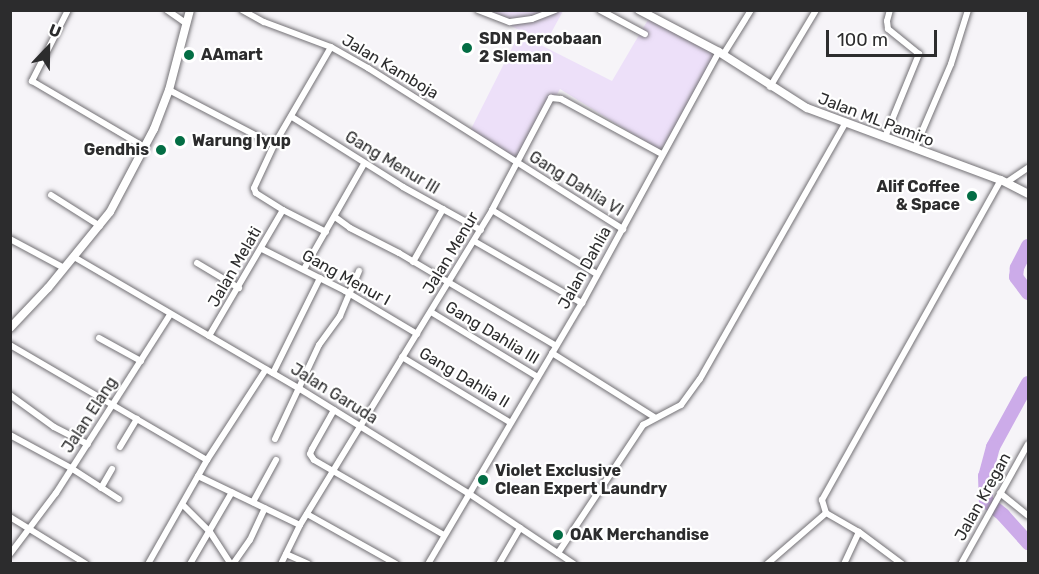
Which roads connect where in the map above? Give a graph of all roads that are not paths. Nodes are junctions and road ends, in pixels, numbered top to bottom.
1 (68, 10) edge
2 (167, 10) edge
3 (190, 10) edge
4 (242, 10) edge
5 (478, 10) edge
6 (555, 10) edge
7 (600, 10) edge
8 (639, 10) edge
9 (751, 10) edge
10 (816, 10) edge
11 (890, 10) edge
12 (969, 10) edge
13 (187, 24) junction
14 (645, 34) dead end
15 (331, 47) junction
16 (721, 54) junction
17 (770, 87) junction
18 (169, 90) junction
19 (292, 117) junction
20 (845, 124) junction
21 (885, 137) junction
22 (274, 145) junction
23 (146, 148) junction
24 (915, 148) junction
25 (662, 154) junction
26 (516, 162) junction
27 (364, 164) junction
28 (1029, 168) edge
29 (1004, 181) junction
30 (1029, 194) edge
31 (51, 195) dead end
32 (444, 209) junction
33 (283, 210) junction
34 (492, 210) junction
35 (334, 217) junction
36 (100, 226) junction
37 (623, 228) junction
38 (481, 230) junction
39 (326, 232) junction
40 (10, 238) edge
41 (474, 241) junction
42 (262, 249) junction
43 (74, 256) junction
44 (412, 262) junction
45 (197, 263) dead end
46 (64, 268) junction
47 (304, 269) junction
48 (359, 271) dead end
49 (597, 274) junction
50 (320, 278) junction
51 (449, 282) junction
52 (239, 288) junction
53 (349, 293) junction
54 (582, 303) junction
55 (431, 312) junction
56 (170, 315) junction
57 (10, 328) edge
58 (417, 334) junction
59 (209, 336) junction
60 (99, 338) dead end
61 (10, 345) edge
62 (556, 346) junction
63 (552, 353) junction
64 (402, 357) junction
65 (141, 361) junction
66 (266, 369) junction
67 (273, 373) junction
68 (538, 377) junction
69 (300, 389) junction
70 (10, 395) edge
71 (113, 405) junction
72 (334, 410) junction
73 (654, 417) junction
74 (137, 419) junction
75 (511, 423) junction
76 (359, 426) junction
77 (10, 435) edge
78 (275, 439) dead end
79 (88, 444) junction
80 (1029, 444) edge
81 (120, 447) dead end
82 (207, 460) junction
83 (276, 460) dead end
84 (71, 468) junction
85 (112, 469) dead end
86 (333, 472) junction
87 (198, 476) junction
88 (101, 488) junction
89 (232, 492) junction
90 (468, 493) junction
91 (1000, 493) junction
92 (119, 499) dead end
93 (253, 502) junction
94 (183, 505) junction
95 (265, 508) junction
96 (826, 513) junction
97 (307, 514) junction
98 (1029, 516) edge
99 (10, 517) edge
100 (300, 525) junction
101 (29, 528) junction
102 (520, 528) junction
103 (210, 532) junction
104 (859, 532) junction
105 (444, 535) junction
106 (558, 553) junction
107 (10, 554) edge
108 (286, 554) junction
109 (86, 564) edge
110 (148, 564) edge
111 (190, 564) edge
112 (232, 564) edge
113 (281, 564) edge
114 (308, 564) edge
115 (396, 564) edge
116 (428, 564) edge
117 (498, 564) edge
118 (574, 564) edge
119 (767, 564) edge
120 (844, 564) edge
121 (902, 564) edge
122 (961, 564) edge

1 - 23 street
2 - 13 street
3 - 13 street
4 - 15 street, Jalan Kamboja
5 - 6 street
7 - 14 street
8 - 16 street, Jalan ML Pamiro
9 - 16 street, Jalan Dahlia
10 - 17 street
11 - 21 street
12 - 24 street
13 - 18 street
15 - 19 street
15 - 26 street, Jalan Kamboja
16 - 17 street, Jalan ML Pamiro
16 - 25 street, Jalan Dahlia
17 - 20 street, Jalan ML Pamiro
18 - 22 street
18 - 23 street
19 - 22 street
19 - 27 street, Gang Menur III
20 - 21 street, Jalan ML Pamiro
20 - 73 street
21 - 24 street, Jalan ML Pamiro
22 - 33 street
23 - 36 street
24 - 29 street, Jalan ML Pamiro
25 - 26 street, Jalan Menur
25 - 37 street, Jalan Dahlia
26 - 34 street, Jalan Menur
26 - 37 street, Gang Dahlia VI
27 - 32 street, Gang Menur III
27 - 35 street
28 - 29 street
29 - 30 street, Jalan ML Pamiro
29 - 96 street
31 - 36 street
32 - 38 street, Gang Menur III
32 - 44 street
33 - 39 street
33 - 42 street, Jalan Melati
34 - 38 street, Jalan Menur
34 - 49 street
35 - 39 street
35 - 44 street
36 - 43 street
37 - 49 street, Jalan Dahlia
38 - 41 street, Jalan Menur
39 - 47 street
40 - 46 street
41 - 51 street, Jalan Menur
41 - 54 street
42 - 47 street, Gang Menur I
42 - 52 street, Jalan Melati
43 - 46 street
43 - 56 street, Jalan Garuda
44 - 51 street
45 - 52 street
46 - 57 street
47 - 50 street, Gang Menur I
48 - 53 street
49 - 54 street, Jalan Dahlia
50 - 53 street, Gang Menur I
50 - 67 street
51 - 55 street, Jalan Menur
51 - 62 street
52 - 59 street, Jalan Melati
53 - 58 street, Gang Menur I
53 - 69 street
54 - 62 street, Jalan Dahlia
55 - 58 street, Jalan Menur
55 - 68 street, Gang Dahlia III
56 - 59 street, Jalan Garuda
56 - 65 street, Jalan Elang
58 - 64 street, Jalan Menur
59 - 66 street, Jalan Garuda
60 - 65 street
61 - 71 street
62 - 63 street, Jalan Dahlia
63 - 68 street, Jalan Dahlia
63 - 73 street
64 - 75 street, Gang Dahlia II
64 - 76 street, Jalan Menur
65 - 71 street, Jalan Elang
66 - 67 street, Jalan Garuda
66 - 82 street
67 - 69 street, Jalan Garuda
68 - 75 street, Jalan Dahlia
69 - 72 street, Jalan Garuda
69 - 78 street
70 - 79 street
71 - 74 street
71 - 79 street, Jalan Elang
72 - 76 street, Jalan Garuda
72 - 86 street
73 - 106 street
74 - 81 street
74 - 82 street
75 - 90 street, Jalan Dahlia
76 - 86 street, Jalan Menur
76 - 90 street, Jalan Garuda
77 - 84 street
79 - 84 street, Jalan Elang
80 - 91 street, Jalan Kregan
82 - 87 street
83 - 93 street
84 - 88 street
84 - 101 street, Jalan Elang
85 - 88 street
86 - 97 street, Jalan Menur
86 - 105 street
87 - 89 street
87 - 94 street
88 - 92 street
89 - 93 street
89 - 103 street
90 - 102 street, Jalan Garuda
90 - 105 street, Jalan Dahlia
91 - 98 street
91 - 122 street, Jalan Kregan
93 - 95 street
94 - 103 street
94 - 110 street
95 - 100 street
95 - 112 street
96 - 104 street
96 - 119 street
97 - 100 street, Jalan Menur
97 - 115 street
99 - 101 street
100 - 108 street, Jalan Menur
101 - 107 street, Jalan Elang
101 - 109 street
102 - 106 street, Jalan Garuda
102 - 117 street
103 - 111 street
103 - 112 street
104 - 120 street
104 - 121 street
105 - 116 street, Jalan Dahlia
106 - 118 street, Jalan Garuda
108 - 113 street, Jalan Menur
108 - 114 street

